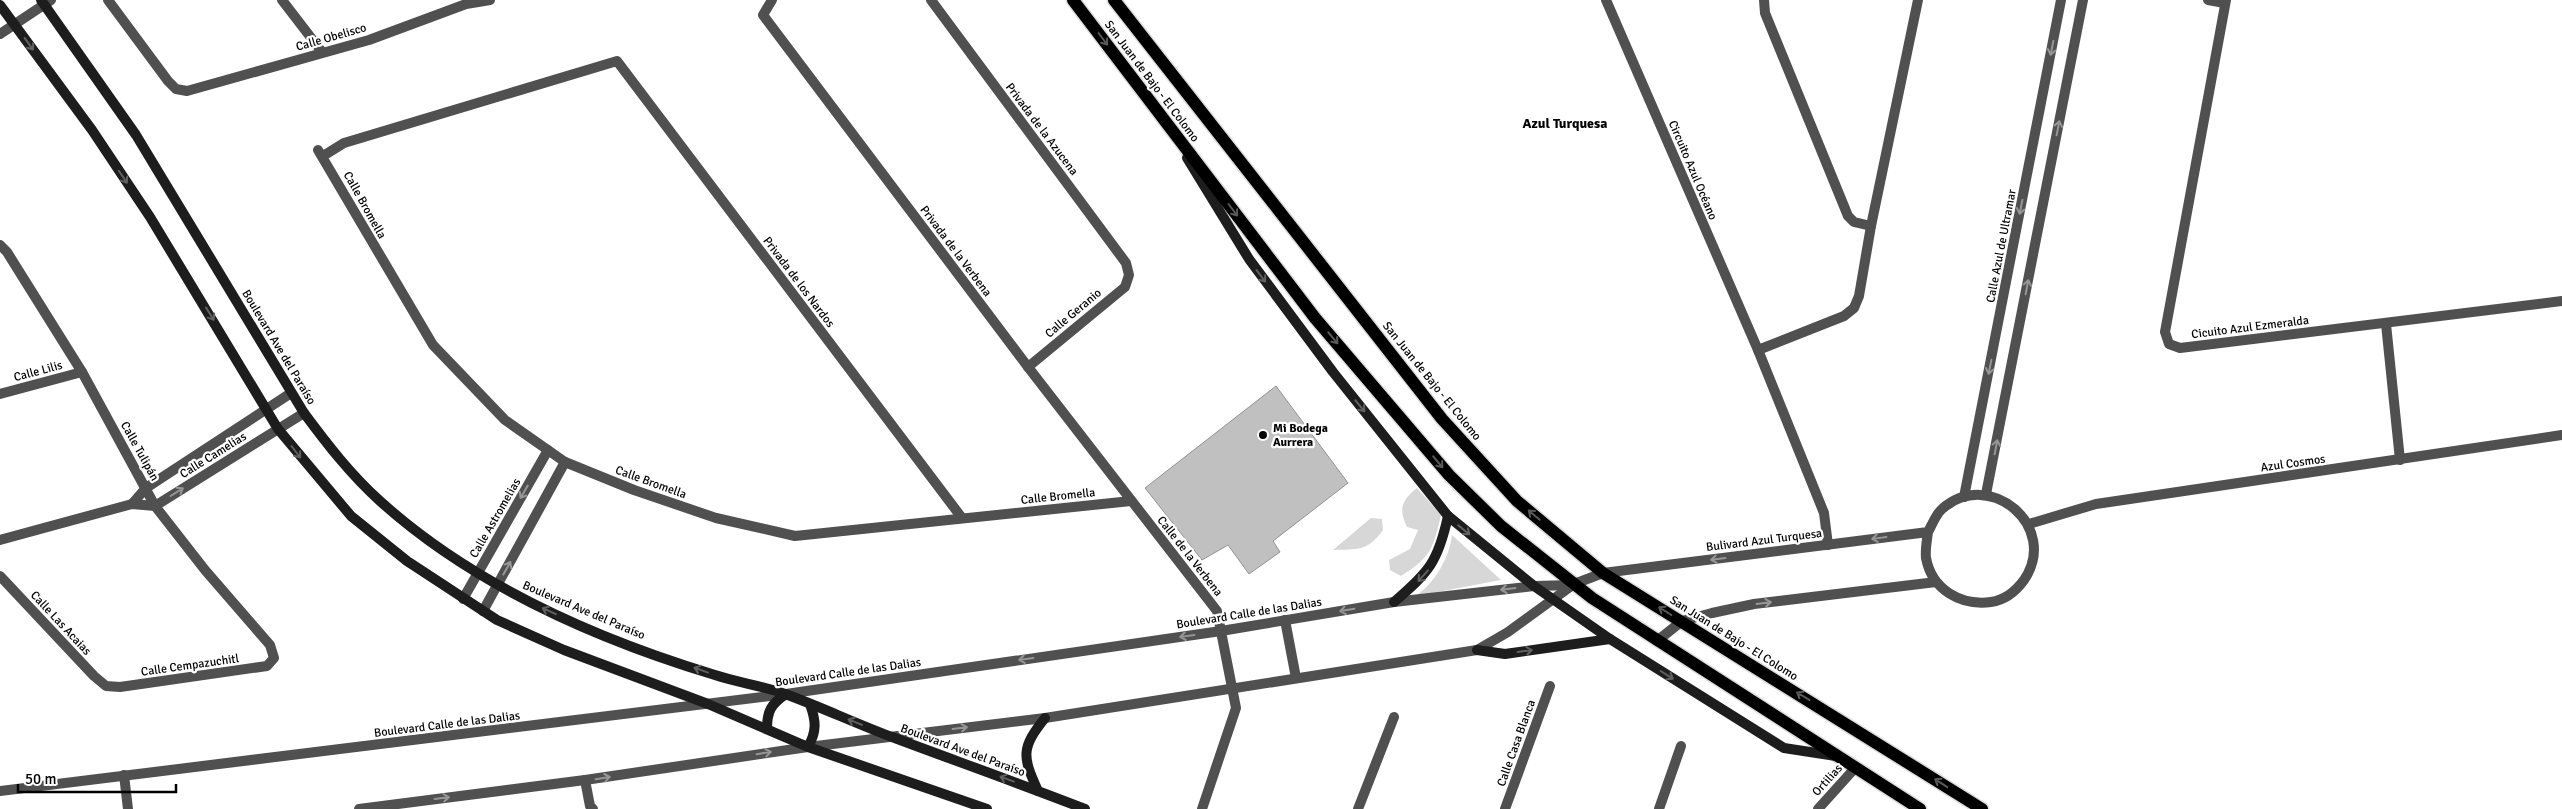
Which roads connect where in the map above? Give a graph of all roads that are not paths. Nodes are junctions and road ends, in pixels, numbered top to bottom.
1 (108, 0) edge
2 (282, 0) edge
3 (490, 0) edge
4 (772, 0) edge
5 (931, 0) edge
6 (1073, 0) edge
7 (1114, 0) edge
8 (1606, 0) edge
9 (1764, 0) edge
10 (1918, 0) edge
11 (2061, 0) edge
12 (2083, 0) edge
13 (2208, 0) edge
14 (46, 1) edge
15 (464, 2) edge
16 (2225, 2) edge
17 (0, 5) edge
18 (15, 24) junction
19 (0, 34) edge
20 (322, 52) junction
21 (1162, 116) junction
22 (320, 153) joint
23 (1871, 226) junction
24 (0, 245) edge
25 (1130, 275) joint
26 (2562, 301) edge
27 (2386, 324) junction
28 (1758, 350) junction
29 (1028, 367) junction
30 (82, 372) junction
31 (291, 393) junction
32 (0, 394) edge
33 (265, 408) junction
34 (304, 413) junction
35 (278, 429) junction
36 (2562, 435) edge
37 (548, 450) junction
38 (2400, 460) junction
39 (565, 462) junction
40 (146, 488) junction
41 (1986, 494) junction
42 (1964, 496) junction
43 (1131, 501) junction
44 (132, 504) junction
45 (155, 506) junction
46 (1448, 516) junction
47 (962, 518) junction
48 (2029, 524) junction
49 (1928, 532) junction
50 (0, 540) edge
51 (1828, 545) junction
52 (1603, 573) junction
53 (477, 574) junction
54 (0, 576) edge
55 (1936, 582) junction
56 (1574, 584) junction
57 (498, 586) junction
58 (1534, 586) junction
59 (463, 599) junction
60 (1552, 599) junction
61 (1394, 602) junction
62 (483, 611) junction
63 (1285, 620) junction
64 (1682, 621) junction
65 (1221, 631) junction
66 (1610, 639) junction
67 (1657, 641) junction
68 (1477, 650) junction
69 (274, 658) joint
70 (1296, 678) junction
71 (106, 686) joint
72 (1550, 686) dead end
73 (1232, 688) junction
74 (786, 694) junction
75 (708, 704) junction
76 (810, 704) junction
77 (1394, 717) dead end
78 (1046, 718) junction
79 (767, 730) junction
80 (891, 736) junction
81 (1681, 746) dead end
82 (808, 747) junction
83 (1839, 756) junction
84 (1855, 768) junction
85 (124, 776) junction
86 (585, 780) junction
87 (0, 791) edge
88 (1038, 791) junction
89 (128, 809) edge
90 (359, 809) edge
91 (593, 809) edge
92 (987, 809) edge
93 (1085, 809) edge
94 (1202, 809) edge
95 (1358, 809) edge
96 (1505, 809) edge
97 (1659, 809) edge
98 (1818, 809) edge
99 (1920, 809) edge
100 (1982, 809) edge

1 - 20 street, Calle Obelisco
2 - 20 street
3 - 15 street, Calle Obelisco
4 - 29 street, Privada de la Verbena
5 - 25 street, Privada de la Azucena
6 -> 21 main road, San Juan de Bajo - El Colomo
52 -> 7 main road, San Juan de Bajo - El Colomo
8 - 28 street, Circuito Azul Océano
9 - 23 street
10 - 23 street
11 -> 42 street, Calle Azul de Ultramar
41 -> 12 street
13 - 16 street
14 - 18 street
14 - 31 street, Boulevard Ave del Paraíso
15 - 20 street, Calle Obelisco
16 - 27 street, Cicuito Azul Ezmeralda
17 - 18 street
18 - 19 street
18 -> 33 street
21 -> 46 street
21 -> 56 main road, San Juan de Bajo - El Colomo
22 - 37 street, Calle Bromella
22 - 47 street, Privada de los Nardos
23 - 28 street
24 - 30 street, Calle Tulipán
25 - 29 street, Calle Geranio
26 - 27 street, Cicuito Azul Ezmeralda
27 - 38 street
28 - 51 street, Circuito Azul Océano
29 - 43 street, Privada de la Verbena
30 - 32 street, Calle Lilis
30 - 40 street, Calle Tulipán
31 - 33 street, Calle Camelias
31 - 34 street, Boulevard Ave del Paraíso
33 - 35 street
33 - 40 street, Calle Camelias
34 - 35 street, Calle Camelias
34 - 53 street, Boulevard Ave del Paraíso
45 -> 35 street, Calle Camelias
35 -> 59 street
36 - 38 street, Azul Cosmos
37 - 39 street, Calle Bromella
37 -> 53 street, Calle Astromelias
38 - 48 street, Azul Cosmos
39 - 47 street, Calle Bromella
57 -> 39 street
40 - 44 street, Calle Camelias
40 - 45 street, Calle Tulipán
41 - 42 street
41 - 48 street
42 - 49 street
43 - 47 street, Calle Bromella
43 - 65 street, Calle de la Verbena
44 - 45 street
44 - 50 street
45 - 69 street, Calle Tulipán
46 -> 58 street
46 -> 61 street
48 - 55 street
49 -> 51 street, Bulivard Azul Turquesa
49 - 55 street
51 -> 52 street, Bulivard Azul Turquesa
52 - 56 street, Boulevard Calle de las Dalias
64 -> 52 main road, San Juan de Bajo - El Colomo
53 - 57 street, Boulevard Ave del Paraíso
53 - 59 street, Calle Astromelias
54 - 71 street, Calle Las Acaias
64 -> 55 street
56 - 58 street, Boulevard Calle de las Dalias
56 - 60 street, Boulevard Calle de las Dalias
56 - 67 main road, San Juan de Bajo - El Colomo
57 - 62 street
74 -> 57 street, Boulevard Ave del Paraíso
58 - 60 street
58 -> 61 street, Boulevard Calle de las Dalias
59 - 62 street
60 - 66 street
60 - 68 street, Boulevard Calle de las Dalias
61 -> 63 street, Boulevard Calle de las Dalias
62 - 75 street
63 - 65 street, Boulevard Calle de las Dalias
63 - 70 street
64 - 67 street
100 -> 64 main road, San Juan de Bajo - El Colomo
65 - 73 street, Calle de la Verbena
65 -> 74 street, Boulevard Calle de las Dalias
68 -> 66 street
66 -> 83 street
67 - 83 main road, San Juan de Bajo - El Colomo
68 - 70 street, Boulevard Calle de las Dalias
69 - 71 street, Calle Cempazuchitl
70 - 73 street, Boulevard Calle de las Dalias
72 - 96 street, Calle Casa Blanca
73 - 78 street, Boulevard Calle de las Dalias
73 - 94 street, Calle de la Verbena
74 - 75 street, Boulevard Calle de las Dalias
74 - 76 street, Boulevard Ave del Paraíso
74 - 79 street
75 - 79 street
75 - 85 street, Boulevard Calle de las Dalias
80 -> 76 street, Boulevard Ave del Paraíso
76 - 82 street
77 - 95 street
80 -> 78 street, Boulevard Calle de las Dalias
78 - 88 street
79 - 82 street
80 - 82 street, Boulevard Calle de las Dalias
88 -> 80 street, Boulevard Ave del Paraíso
81 - 97 street
86 -> 82 street, Boulevard Calle de las Dalias
82 - 92 street
83 - 84 main road, San Juan de Bajo - El Colomo
84 - 98 street, Ortilias
84 - 99 main road, San Juan de Bajo - El Colomo
85 - 87 street, Boulevard Calle de las Dalias
85 - 89 street
90 -> 86 street, Boulevard Calle de las Dalias
86 - 91 street
88 - 93 street, Boulevard Ave del Paraíso

